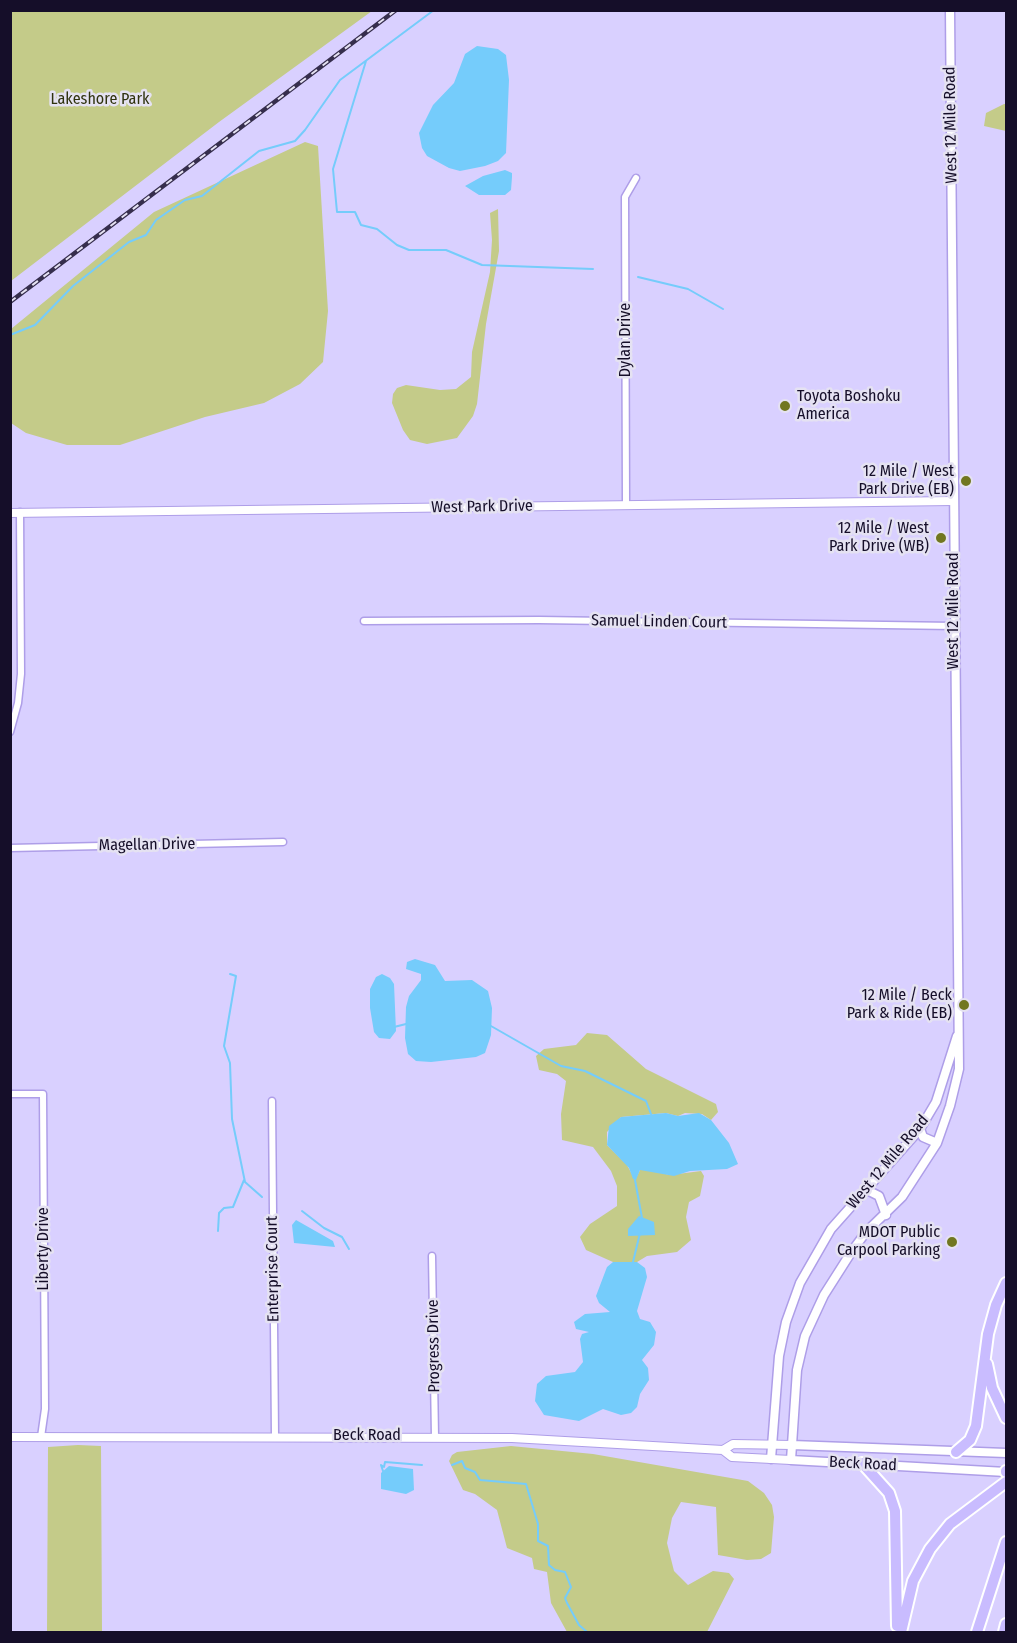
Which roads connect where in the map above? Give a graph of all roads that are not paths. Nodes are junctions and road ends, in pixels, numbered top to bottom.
1 (950, 10) edge
2 (636, 178) dead end
3 (953, 501) junction
4 (626, 505) junction
5 (20, 512) junction
6 (10, 513) edge
7 (364, 621) dead end
8 (954, 626) junction
9 (10, 732) edge
10 (283, 842) dead end
11 (10, 848) edge
12 (959, 1032) junction
13 (10, 1095) edge
14 (272, 1101) dead end
15 (920, 1130) junction
16 (937, 1143) junction
17 (867, 1190) junction
18 (886, 1215) junction
19 (432, 1256) dead end
20 (1006, 1283) edge
21 (988, 1334) junction
22 (1006, 1418) edge
23 (275, 1436) junction
24 (10, 1437) edge
25 (41, 1437) junction
26 (435, 1437) junction
27 (772, 1444) junction
28 (792, 1445) junction
29 (723, 1450) junction
30 (956, 1452) junction
31 (1006, 1453) edge
32 (771, 1459) junction
33 (791, 1460) junction
34 (862, 1463) junction
35 (1005, 1477) edge
36 (1006, 1542) edge
37 (1006, 1624) edge
38 (899, 1632) edge
39 (977, 1632) edge
40 (1004, 1632) edge

1 - 3 main road, West 12 Mile Road
2 - 4 street, Dylan Drive
3 - 4 street, West Park Drive
3 - 8 main road, West 12 Mile Road
4 - 5 street, West Park Drive
5 - 6 street, West Park Drive
5 - 9 street
7 - 8 street, Samuel Linden Court
8 - 12 main road, West 12 Mile Road
10 - 11 street, Magellan Drive
12 - 15 main road, West 12 Mile Road
12 - 16 main road, West 12 Mile Road
13 - 25 street, Liberty Drive
14 - 23 street, Enterprise Court
15 - 16 main road
15 - 17 main road, West 12 Mile Road
16 - 18 main road, West 12 Mile Road
17 - 18 main road
17 - 27 main road, West 12 Mile Road
18 - 28 main road, West 12 Mile Road
19 - 26 street, Progress Drive
20 - 21 highway
21 - 22 highway
21 - 30 highway
23 - 25 street, Beck Road
23 - 26 street, Beck Road
24 - 25 street, Beck Road
26 - 29 street, Beck Road
27 - 28 street, Beck Road
27 - 29 street, Beck Road
27 - 32 main road, West 12 Mile Road
28 - 30 main road, Beck Road
28 - 33 main road, West 12 Mile Road
29 - 32 street, Beck Road
30 - 31 main road, Beck Road
32 - 33 street, Beck Road
33 - 34 main road, Beck Road
34 - 35 main road, Beck Road
34 - 38 highway
35 - 38 highway
36 - 39 highway
37 - 40 highway

